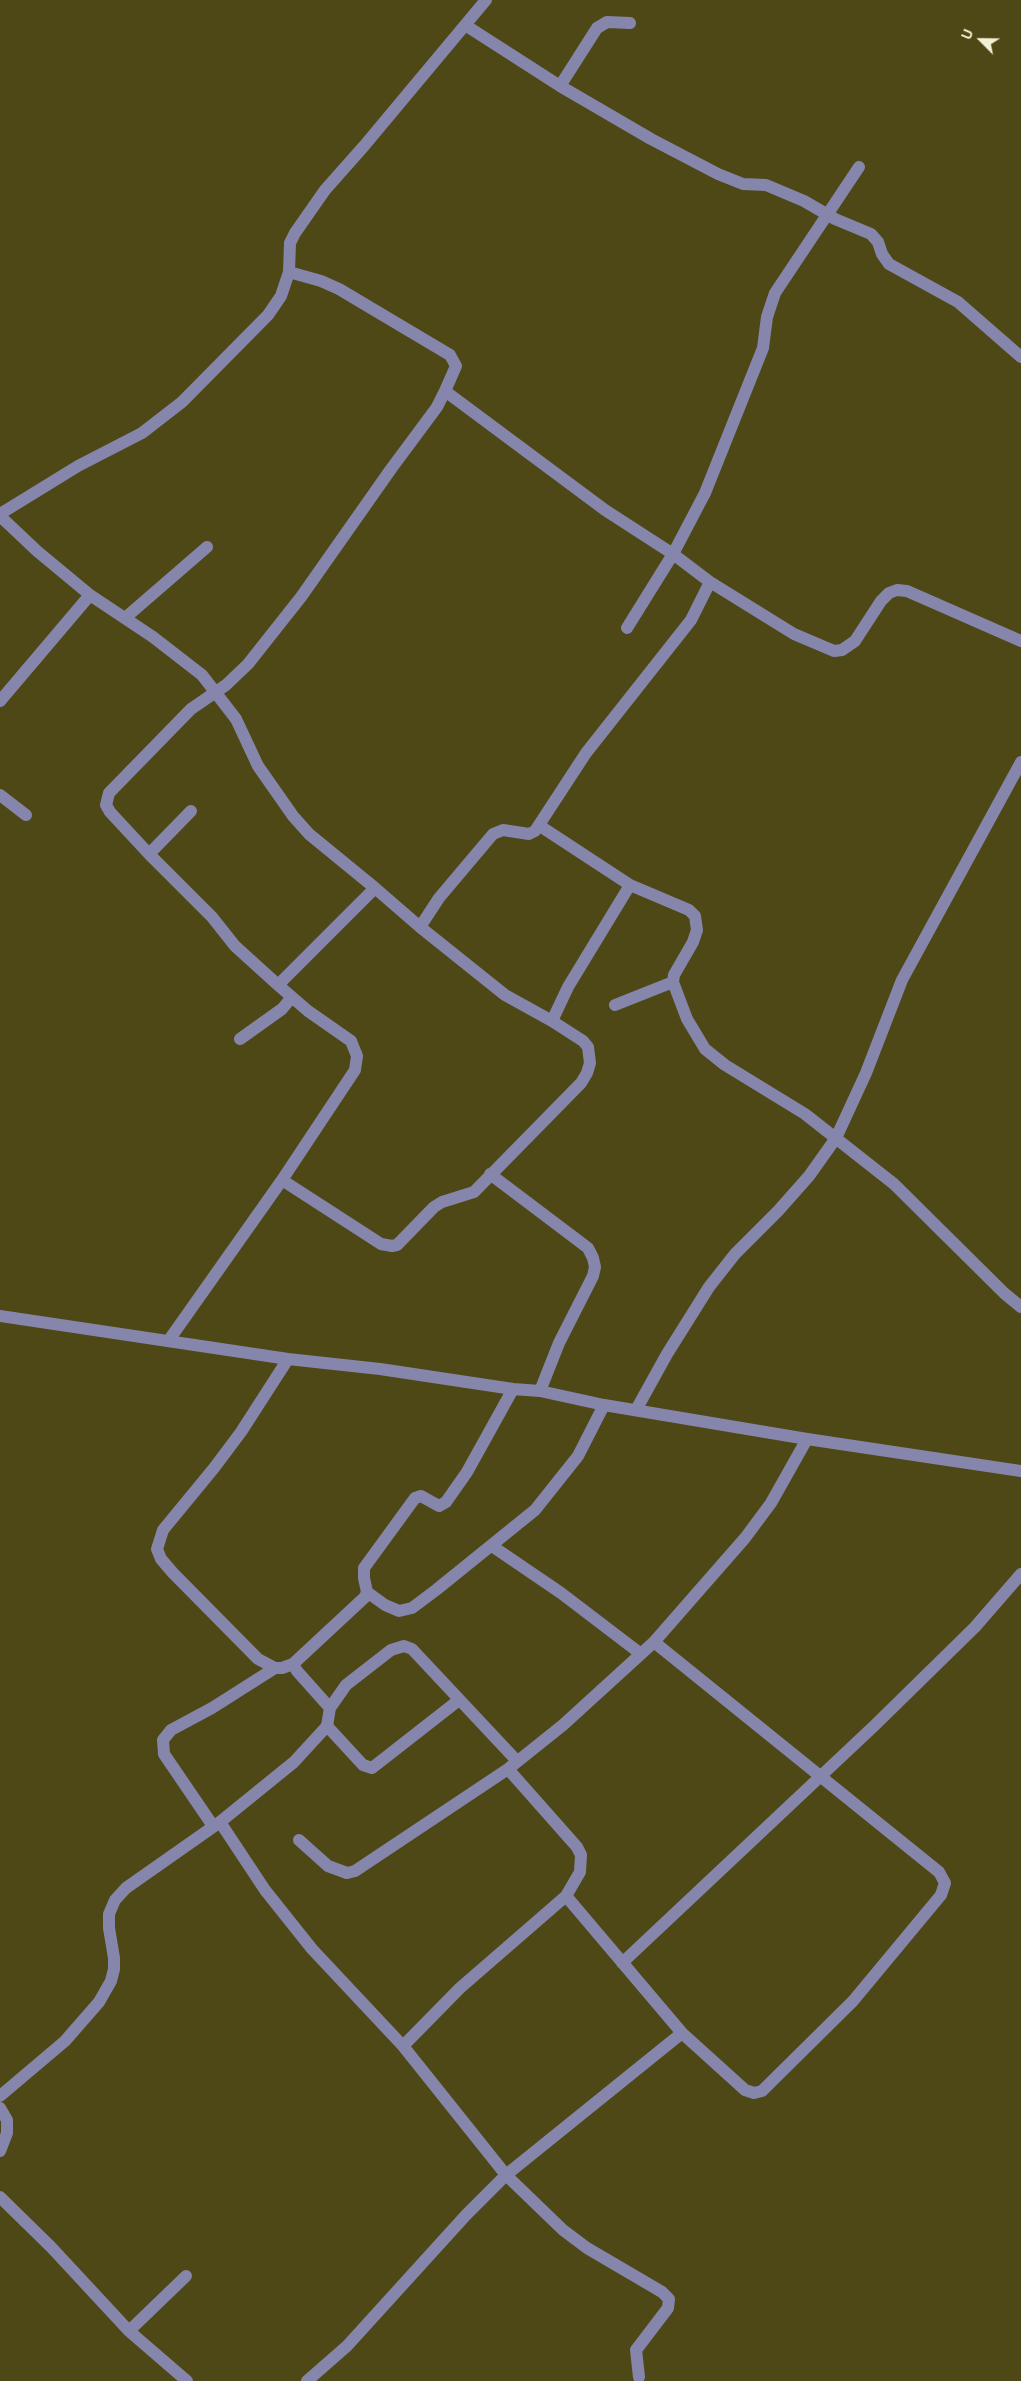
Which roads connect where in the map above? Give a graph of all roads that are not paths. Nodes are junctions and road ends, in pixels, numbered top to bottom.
1 (486, 0) edge
2 (630, 23) dead end
3 (465, 26) junction
4 (560, 86) junction
5 (859, 167) dead end
6 (828, 216) junction
7 (289, 272) junction
8 (1021, 357) edge
9 (445, 391) junction
10 (0, 515) edge
11 (207, 547) dead end
12 (673, 554) junction
13 (710, 582) junction
14 (90, 595) junction
15 (124, 618) junction
16 (627, 628) dead end
17 (1021, 641) edge
18 (216, 691) junction
19 (0, 700) edge
20 (1021, 762) edge
21 (0, 795) edge
22 (191, 811) dead end
23 (26, 815) dead end
24 (540, 826) junction
25 (149, 854) junction
26 (630, 885) junction
27 (375, 888) junction
28 (420, 926) junction
29 (673, 982) junction
30 (278, 985) junction
31 (292, 997) junction
32 (615, 1005) dead end
33 (552, 1021) junction
34 (240, 1039) dead end
35 (836, 1138) junction
36 (490, 1174) junction
37 (282, 1180) junction
38 (1021, 1307) edge
39 (0, 1316) edge
40 (169, 1340) junction
41 (288, 1359) junction
42 (513, 1389) junction
43 (540, 1391) junction
44 (604, 1405) junction
45 (636, 1410) junction
46 (807, 1439) junction
47 (1021, 1472) edge
48 (492, 1546) junction
49 (1021, 1574) edge
50 (368, 1592) junction
51 (654, 1642) junction
52 (641, 1654) junction
53 (293, 1664) junction
54 (274, 1668) junction
55 (459, 1700) junction
56 (330, 1708) junction
57 (327, 1726) junction
58 (512, 1765) junction
59 (821, 1776) junction
60 (216, 1824) junction
61 (299, 1840) dead end
62 (566, 1896) junction
63 (622, 1963) junction
64 (682, 2033) junction
65 (402, 2046) junction
66 (0, 2096) edge
67 (0, 2108) edge
68 (0, 2151) edge
69 (506, 2175) junction
70 (0, 2197) edge
71 (186, 2276) dead end
72 (129, 2331) junction
73 (639, 2377) dead end
74 (187, 2381) edge
75 (307, 2381) edge

1 - 3 street
2 - 4 street
3 - 4 street
3 - 7 street
4 - 6 street
5 - 6 street
6 - 8 street
6 - 12 street
7 - 9 street
7 - 10 street
9 - 12 street
9 - 18 street
10 - 14 street
11 - 15 street
12 - 13 street
12 - 16 street
13 - 17 street
13 - 24 street
14 - 15 street
14 - 19 street
15 - 18 street
18 - 25 street
18 - 27 street
20 - 35 street
21 - 23 street
22 - 25 street
24 - 26 street
24 - 28 street
25 - 30 street
26 - 29 street
26 - 33 street
27 - 28 street
27 - 30 street
28 - 33 street
29 - 32 street
29 - 35 street
30 - 31 street
31 - 34 street
31 - 37 street
33 - 36 street
35 - 38 street
35 - 45 street
36 - 37 street
36 - 43 street
37 - 40 street
39 - 40 street
40 - 41 street
41 - 42 street
41 - 54 street
42 - 43 street
42 - 50 street
43 - 44 street
44 - 45 street
44 - 48 street
45 - 46 street
46 - 47 street
46 - 51 street
48 - 50 street
48 - 52 street
49 - 59 street
50 - 53 street
51 - 52 street
51 - 59 street
52 - 58 street
53 - 54 street
53 - 56 street
54 - 60 street
55 - 56 street
55 - 57 street
55 - 58 street
56 - 57 street
57 - 60 street
58 - 61 street
58 - 62 street
59 - 63 street
59 - 64 street
60 - 65 street
60 - 66 street
62 - 63 street
62 - 65 street
63 - 64 street
64 - 69 street
65 - 69 street
67 - 68 street
69 - 73 street
69 - 75 street
70 - 72 street
71 - 72 street
72 - 74 street

